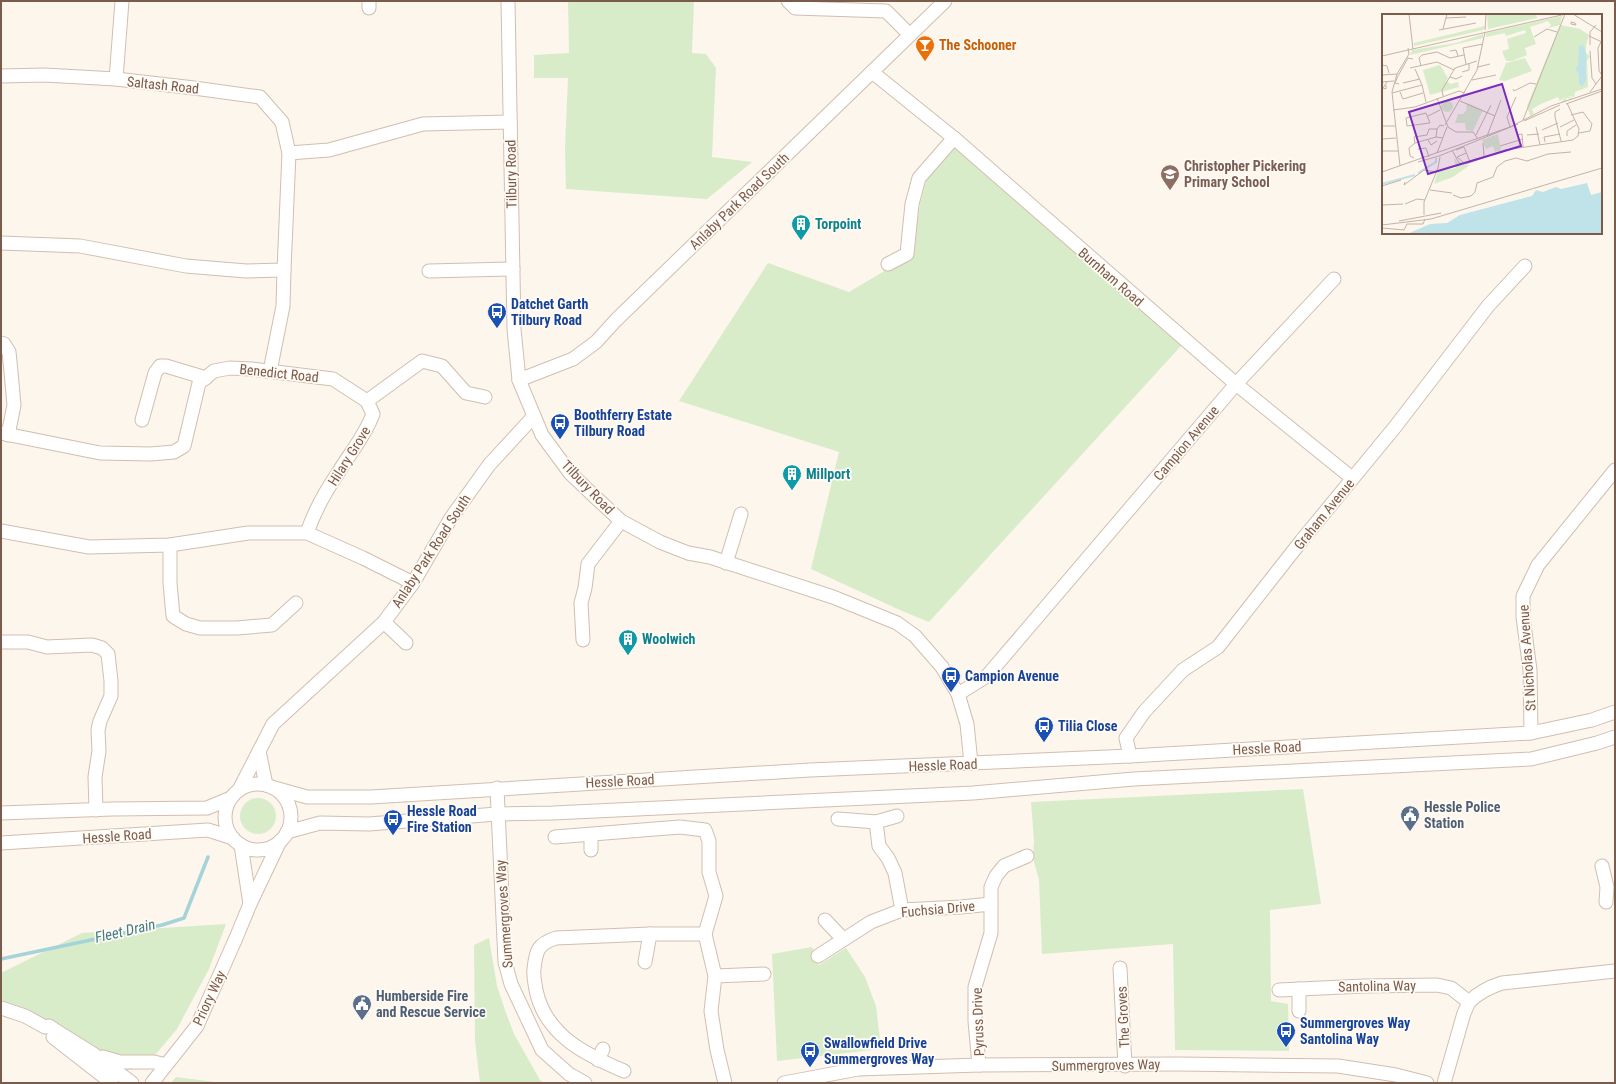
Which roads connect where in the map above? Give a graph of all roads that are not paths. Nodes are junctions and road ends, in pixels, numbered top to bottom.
1 (122, 1) edge
2 (508, 1) edge
3 (788, 1) edge
4 (945, 1) edge
5 (910, 35) junction
6 (872, 72) junction
7 (1, 76) edge
8 (116, 79) junction
9 (510, 122) junction
10 (954, 138) junction
11 (289, 153) junction
12 (1, 243) edge
13 (888, 264) dead end
14 (1525, 266) dead end
15 (513, 269) junction
16 (284, 270) junction
17 (429, 271) dead end
18 (1334, 279) dead end
19 (1, 343) edge
20 (270, 371) junction
21 (206, 378) junction
22 (519, 380) junction
23 (1236, 384) junction
24 (485, 397) dead end
25 (367, 401) junction
26 (534, 416) junction
27 (142, 420) dead end
28 (4, 434) edge
29 (1615, 470) edge
30 (1352, 478) junction
31 (741, 514) dead end
32 (621, 521) junction
33 (1, 531) edge
34 (307, 534) junction
35 (170, 545) junction
36 (726, 564) junction
37 (413, 583) junction
38 (296, 603) dead end
39 (384, 622) junction
40 (583, 640) dead end
41 (1, 642) edge
42 (406, 643) dead end
43 (958, 694) junction
44 (1615, 712) edge
45 (1531, 733) junction
46 (1615, 737) edge
47 (259, 751) junction
48 (1130, 756) junction
49 (971, 764) junction
50 (268, 786) junction
51 (497, 788) junction
52 (235, 794) junction
53 (96, 810) junction
54 (1, 813) edge
55 (498, 814) junction
56 (897, 816) dead end
57 (838, 819) dead end
58 (876, 822) junction
59 (591, 835) junction
60 (284, 837) junction
61 (555, 837) dead end
62 (237, 842) junction
63 (1, 843) edge
64 (591, 850) dead end
65 (1027, 856) dead end
66 (1602, 866) dead end
67 (1611, 887) edge
68 (1606, 902) dead end
69 (250, 904) junction
70 (990, 904) junction
71 (902, 910) junction
72 (825, 920) dead end
73 (650, 934) junction
74 (705, 934) junction
75 (843, 940) junction
76 (818, 956) dead end
77 (645, 962) dead end
78 (1120, 968) dead end
79 (1615, 971) edge
80 (764, 974) dead end
81 (716, 976) junction
82 (1299, 989) junction
83 (1279, 990) dead end
84 (1469, 1002) junction
85 (1, 1008) edge
86 (1299, 1011) dead end
87 (45, 1027) junction
88 (92, 1053) junction
89 (166, 1065) junction
90 (979, 1065) junction
91 (1125, 1066) junction
92 (624, 1071) dead end
93 (112, 1083) edge
94 (132, 1083) edge
95 (152, 1083) edge
96 (585, 1083) edge
97 (725, 1083) edge
98 (784, 1083) edge
99 (1427, 1083) edge
100 (1444, 1083) edge

1 - 8 street
2 - 9 street, Tilbury Road
3 - 5 street
4 - 5 street, Anlaby Park Road South
5 - 6 street, Anlaby Park Road South
6 - 10 street, Burnham Road
6 - 22 street, Anlaby Park Road South
7 - 8 street, Saltash Road
8 - 11 street, Saltash Road
9 - 11 street
9 - 15 street, Tilbury Road
10 - 13 street
10 - 23 street, Burnham Road
11 - 16 street, Saltash Road
12 - 16 street
14 - 30 street, Graham Avenue
15 - 17 street
15 - 22 street, Tilbury Road
16 - 20 street, Saltash Road
18 - 23 street, Campion Avenue
19 - 28 street
20 - 21 street, Benedict Road
20 - 25 street, Benedict Road
21 - 27 street
21 - 28 street
22 - 26 street, Tilbury Road
23 - 30 street, Burnham Road
23 - 43 street, Campion Avenue
24 - 25 street
25 - 34 street, Hilary Grove
26 - 32 street, Tilbury Road
26 - 37 street, Anlaby Park Road South
29 - 45 street, St Nicholas Avenue
30 - 48 street, Graham Avenue
31 - 36 street
32 - 36 street, Tilbury Road
32 - 40 street
33 - 35 street
34 - 35 street
34 - 37 street
35 - 38 street
36 - 43 street, Tilbury Road
37 - 39 street, Anlaby Park Road South
39 - 42 street
39 - 47 street, Anlaby Park Road South
41 - 53 street
43 - 49 street, Tilbury Road
44 - 45 street, Hessle Road
45 - 48 street, Hessle Road
46 - 55 street, Hessle Road
47 - 50 street
47 - 52 street, Anlaby Park Road South
48 - 49 street, Hessle Road
49 - 51 street, Hessle Road
50 - 51 street, Hessle Road
50 - 52 street
50 - 60 street
51 - 55 street, Summergroves Way
52 - 53 street, Hessle Road
52 - 62 street
53 - 54 street, Hessle Road
55 - 60 street, Hessle Road
55 - 96 street, Summergroves Way
56 - 58 street
57 - 58 street
58 - 71 street
59 - 61 street
59 - 64 street
59 - 74 street
60 - 62 street
60 - 69 street, Priory Way
62 - 63 street, Hessle Road
62 - 69 street
65 - 70 street, Pyruss Drive
66 - 67 street
67 - 68 street
69 - 89 street, Priory Way
70 - 71 street, Fuchsia Drive
70 - 90 street, Pyruss Drive
71 - 75 street, Fuchsia Drive
72 - 75 street
73 - 74 street
73 - 77 street
73 - 92 street
74 - 81 street
75 - 76 street, Fuchsia Drive
78 - 91 street, The Groves
79 - 84 street
80 - 81 street
81 - 97 street
82 - 83 street, Santolina Way
82 - 84 street, Santolina Way
82 - 86 street
84 - 100 street
85 - 87 street
87 - 88 street
87 - 93 street
88 - 89 street
88 - 94 street
89 - 95 street, Priory Way
90 - 91 street, Summergroves Way
90 - 98 street, Summergroves Way
91 - 99 street, Summergroves Way

